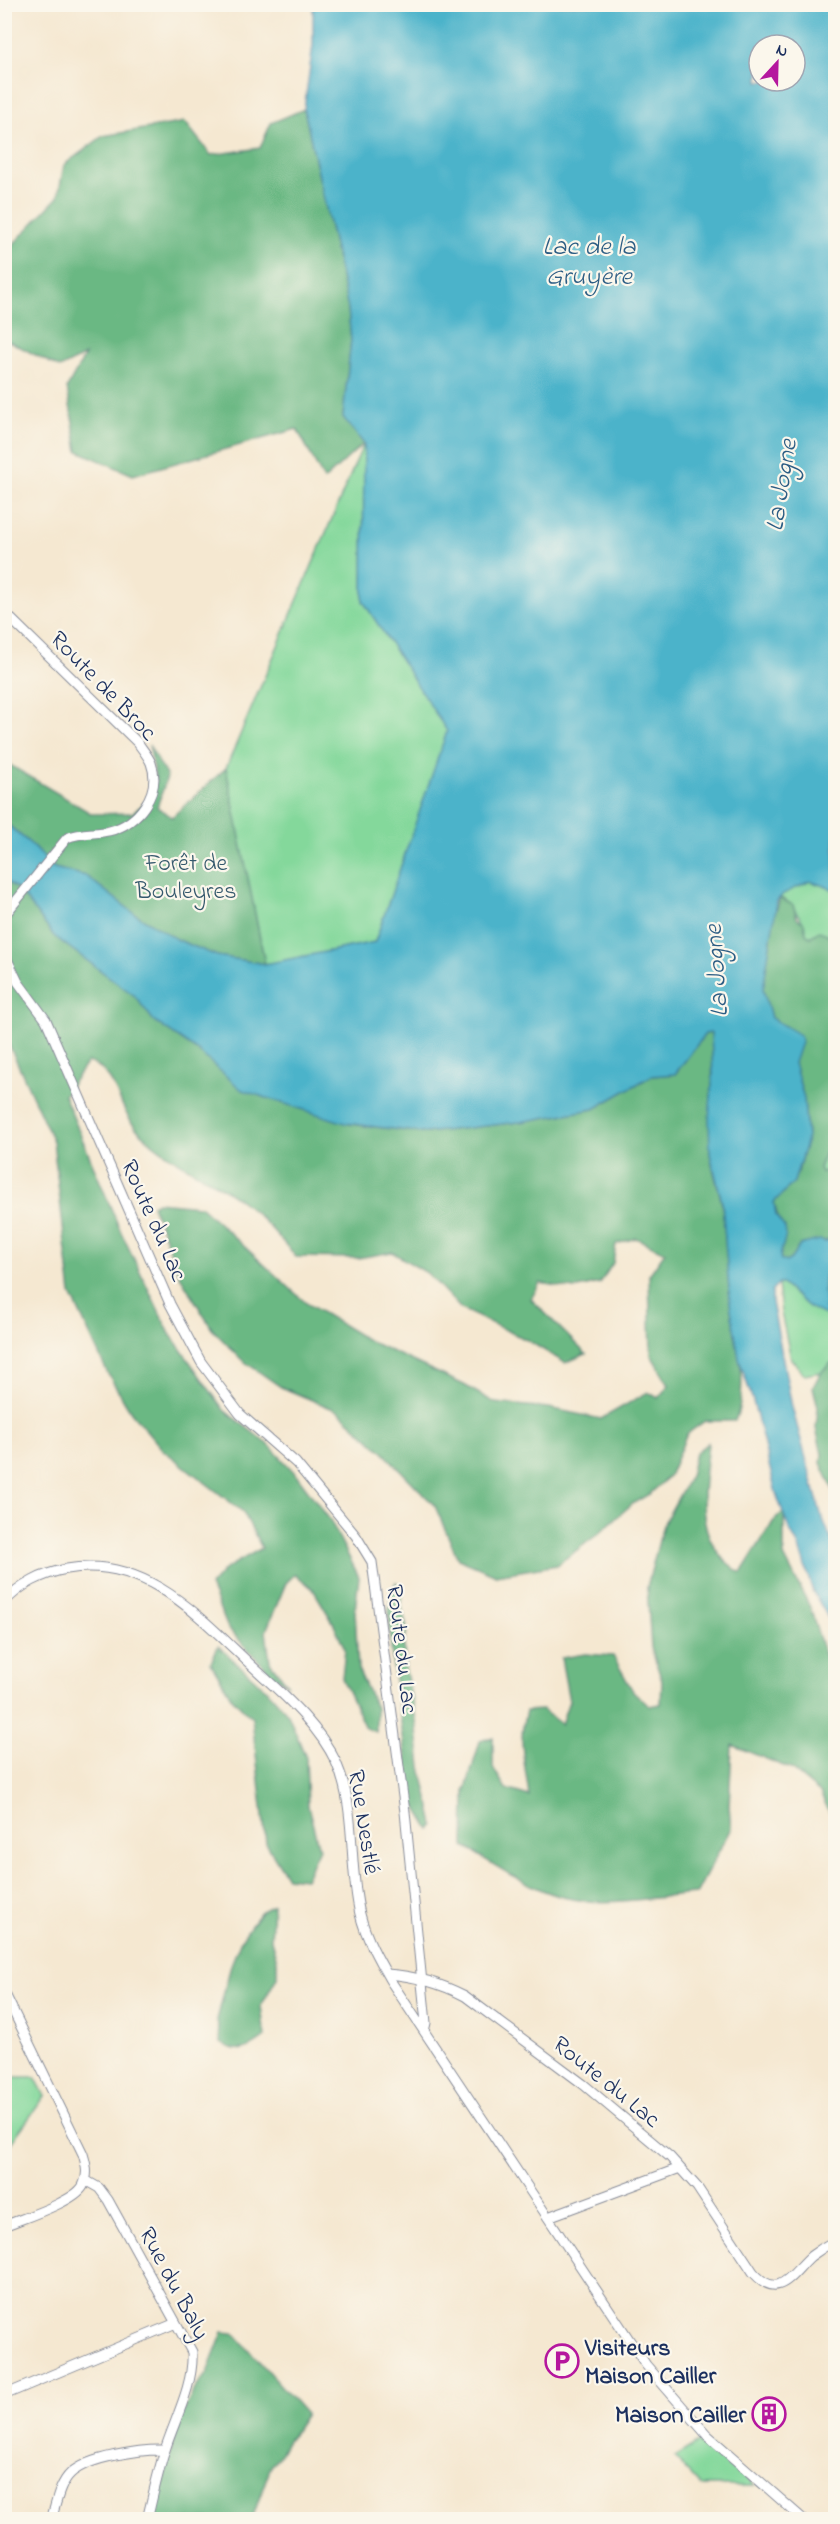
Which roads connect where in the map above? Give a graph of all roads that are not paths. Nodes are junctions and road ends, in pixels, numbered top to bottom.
1 (4, 612) edge
2 (7, 913) edge
3 (5, 956) edge
4 (4, 1603) edge
5 (387, 1974) junction
6 (422, 1978) junction
7 (4, 1992) edge
8 (424, 2031) junction
9 (680, 2168) junction
10 (85, 2180) junction
11 (548, 2217) junction
12 (4, 2226) edge
13 (836, 2240) edge
14 (176, 2323) junction
15 (4, 2395) edge
16 (165, 2450) junction
17 (51, 2520) edge
18 (147, 2520) edge
19 (804, 2520) edge

1 - 2 street, Route de Broc
3 - 6 street, Route du Lac
4 - 5 street, Rue Nestlé
5 - 6 street
5 - 8 street, Rue Nestlé
6 - 8 street
6 - 9 street, Route du Lac
7 - 10 street
8 - 11 street, Rue Nestlé
9 - 11 street
9 - 13 street, Route du Lac
10 - 12 street
10 - 14 street, Rue du Baly
11 - 19 street, Rue Nestlé
14 - 15 street
14 - 16 street, Rue du Baly
16 - 17 street
16 - 18 street, Rue du Baly

